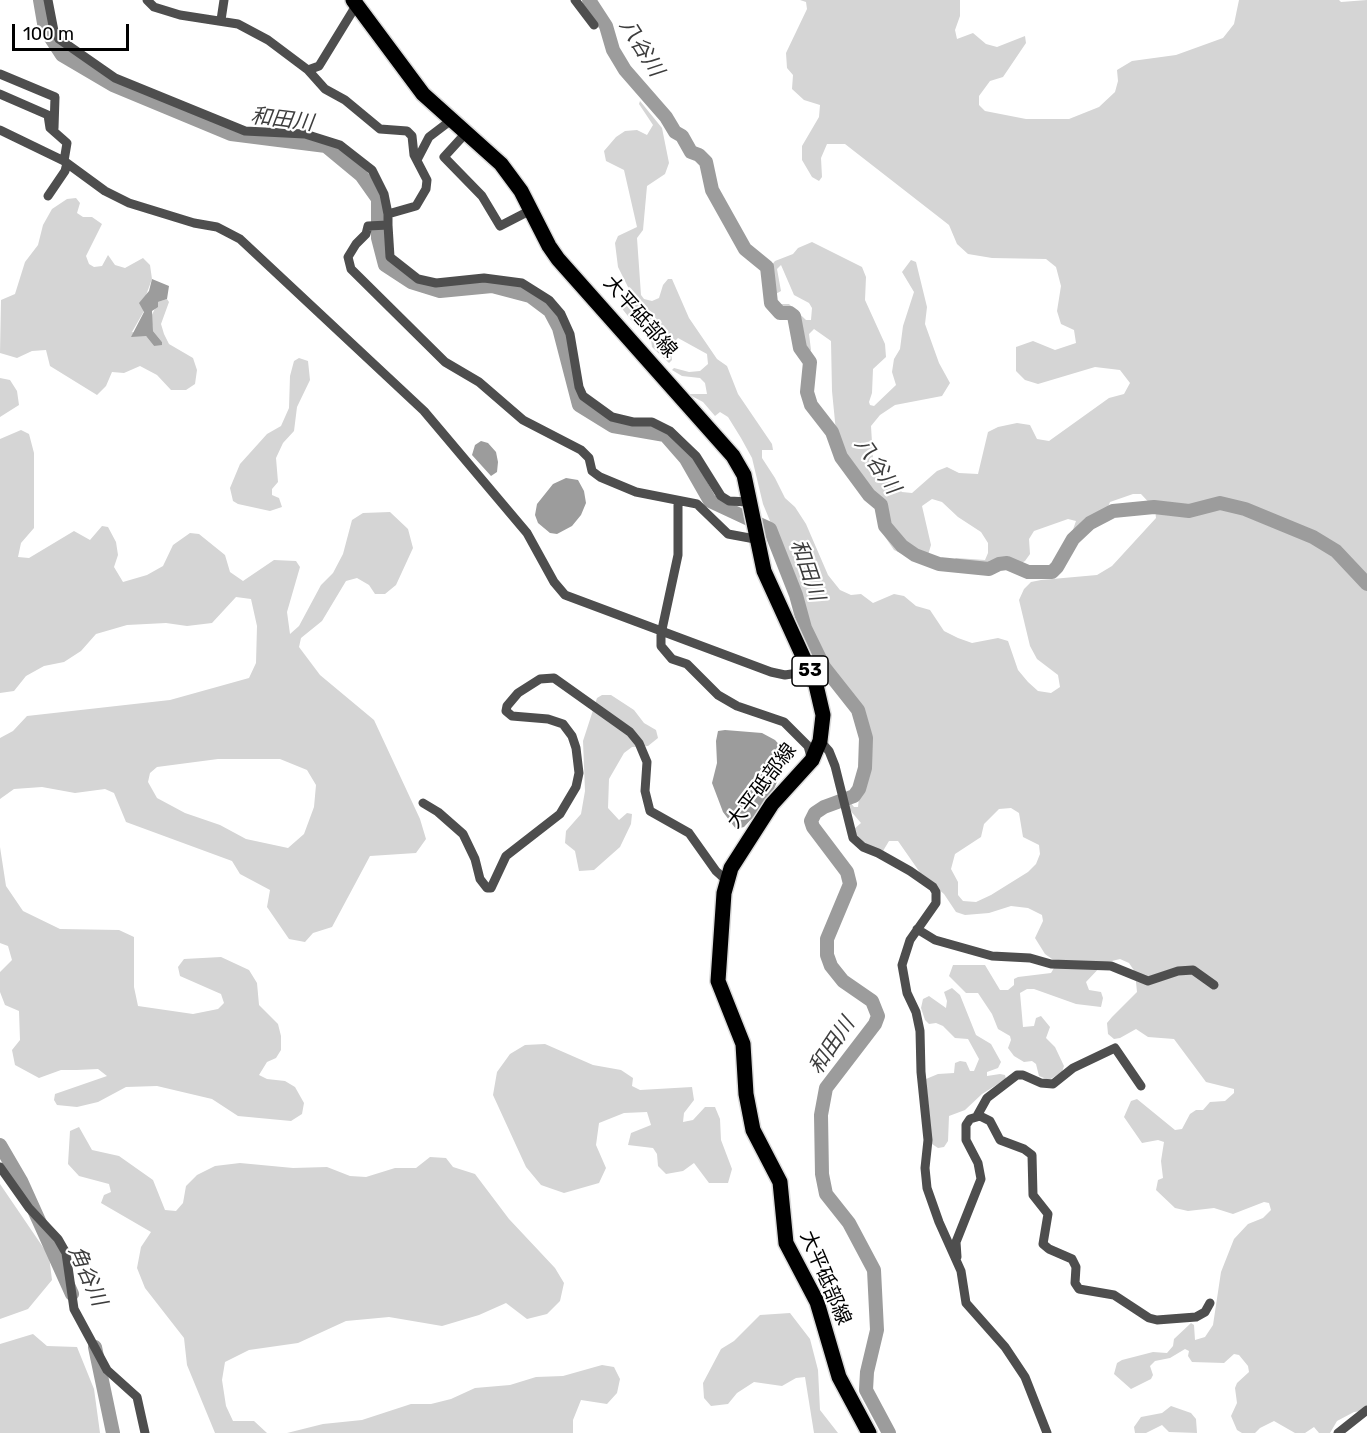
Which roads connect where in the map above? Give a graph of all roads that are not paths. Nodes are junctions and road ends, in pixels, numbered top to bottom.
1 (48, 0) edge
2 (147, 0) edge
3 (224, 0) edge
4 (575, 0) edge
5 (356, 2) edge
6 (221, 20) junction
7 (594, 25) dead end
8 (308, 70) junction
9 (0, 74) edge
10 (0, 94) edge
11 (450, 121) junction
12 (0, 130) edge
13 (53, 131) junction
14 (465, 134) junction
15 (417, 160) junction
16 (66, 162) junction
17 (48, 196) dead end
18 (531, 210) junction
19 (388, 214) junction
20 (388, 225) junction
21 (678, 502) junction
22 (749, 502) junction
23 (755, 539) junction
24 (662, 630) junction
25 (811, 671) junction
26 (820, 741) junction
27 (812, 760) junction
28 (423, 803) dead end
29 (726, 880) junction
30 (917, 929) junction
31 (1214, 985) dead end
32 (1141, 1086) dead end
33 (977, 1116) junction
34 (0, 1167) edge
35 (957, 1260) junction
36 (1210, 1303) dead end
37 (1367, 1410) edge
38 (145, 1433) edge
39 (869, 1433) edge
40 (1047, 1433) edge
41 (1338, 1433) edge

1 - 19 street
2 - 6 street
3 - 6 street
4 - 7 street
5 - 8 street
5 - 11 main road, 大平砥部線 / 53
6 - 8 street
8 - 15 street
9 - 13 street
10 - 13 street
11 - 14 main road, 大平砥部線 / 53
11 - 15 street
12 - 16 street
13 - 16 street
14 - 18 main road, 大平砥部線 / 53
14 - 18 street
15 - 19 street
16 - 17 street
16 - 24 street
18 - 22 main road, 大平砥部線 / 53
19 - 20 street
20 - 21 street
20 - 22 street
21 - 23 street
21 - 24 street
22 - 23 main road, 大平砥部線 / 53
23 - 25 main road, 大平砥部線 / 53
24 - 25 street
24 - 27 street
25 - 26 main road, 大平砥部線 / 53
26 - 27 main road, 大平砥部線 / 53
26 - 30 street
27 - 29 main road, 大平砥部線 / 53
28 - 29 street
29 - 39 main road, 大平砥部線 / 53
30 - 31 street
30 - 35 street
32 - 33 street
33 - 35 street
33 - 36 street
34 - 38 street
35 - 40 street
37 - 41 street

